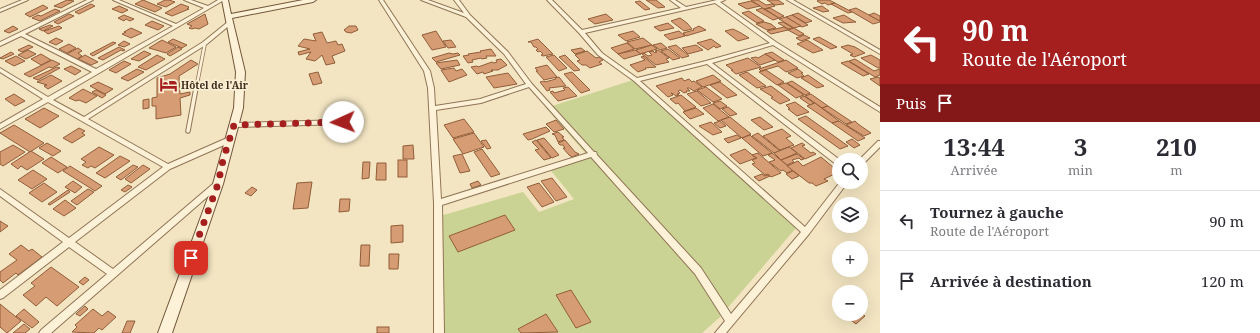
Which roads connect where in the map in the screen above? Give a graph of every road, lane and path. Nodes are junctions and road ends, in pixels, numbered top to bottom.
1 (26, 0) edge
2 (91, 0) edge
3 (115, 0) edge
4 (186, 0) edge
5 (222, 0) edge
6 (225, 0) edge
7 (308, 0) edge
8 (381, 0) edge
9 (423, 0) edge
10 (456, 0) edge
11 (549, 0) edge
12 (672, 0) edge
13 (723, 0) edge
14 (789, 0) edge
15 (194, 1) edge
16 (716, 2) junction
17 (208, 8) junction
18 (684, 8) junction
19 (0, 11) edge
20 (468, 16) junction
21 (229, 20) junction
22 (177, 26) junction
23 (581, 32) junction
24 (21, 34) junction
25 (774, 42) junction
26 (205, 43) junction
27 (0, 44) edge
28 (880, 52) edge
29 (708, 62) junction
30 (0, 70) edge
31 (97, 72) junction
32 (636, 80) junction
33 (530, 85) junction
34 (47, 99) junction
35 (432, 109) junction
36 (880, 110) edge
37 (84, 120) junction
38 (343, 122) dead end
39 (234, 125) junction
40 (0, 127) edge
41 (188, 131) dead end
42 (229, 140) junction
43 (879, 144) edge
44 (594, 154) junction
45 (868, 155) edge
46 (832, 158) edge
47 (168, 167) junction
48 (218, 184) junction
49 (839, 189) edge
50 (0, 192) edge
51 (438, 203) junction
52 (806, 232) junction
53 (69, 242) junction
54 (113, 274) junction
55 (0, 295) edge
56 (730, 321) junction
57 (44, 333) edge
58 (165, 333) edge
59 (439, 333) edge
60 (720, 333) edge

1 - 19 street
2 - 24 street
3 - 22 street
4 - 15 street
5 - 17 street
6 - 21 main road
7 - 21 main road
8 - 35 street
9 - 20 street
10 - 20 street
11 - 23 street
12 - 18 street
13 - 16 street
14 - 28 street
15 - 17 street
16 - 18 street
16 - 25 street
17 - 22 street
18 - 23 street
20 - 33 street
21 - 26 street
21 - 39 main road
22 - 31 street
23 - 32 street
24 - 27 street
24 - 31 street
25 - 29 street
25 - 36 street
26 - 37 street
26 - 41 lane
29 - 32 street
29 - 46 street
30 - 34 street
31 - 34 street
32 - 52 street
33 - 35 street
33 - 44 street
34 - 37 street
34 - 40 street
35 - 51 street
37 - 47 street
38 - 39 street
39 - 42 main road
42 - 47 street
42 - 48 main road
43 - 45 street
44 - 51 street
44 - 56 street
47 - 53 street
48 - 54 street
48 - 58 main road
49 - 52 street
50 - 53 street
51 - 59 street
52 - 56 street
53 - 54 street
53 - 55 street
54 - 57 street
56 - 60 street

